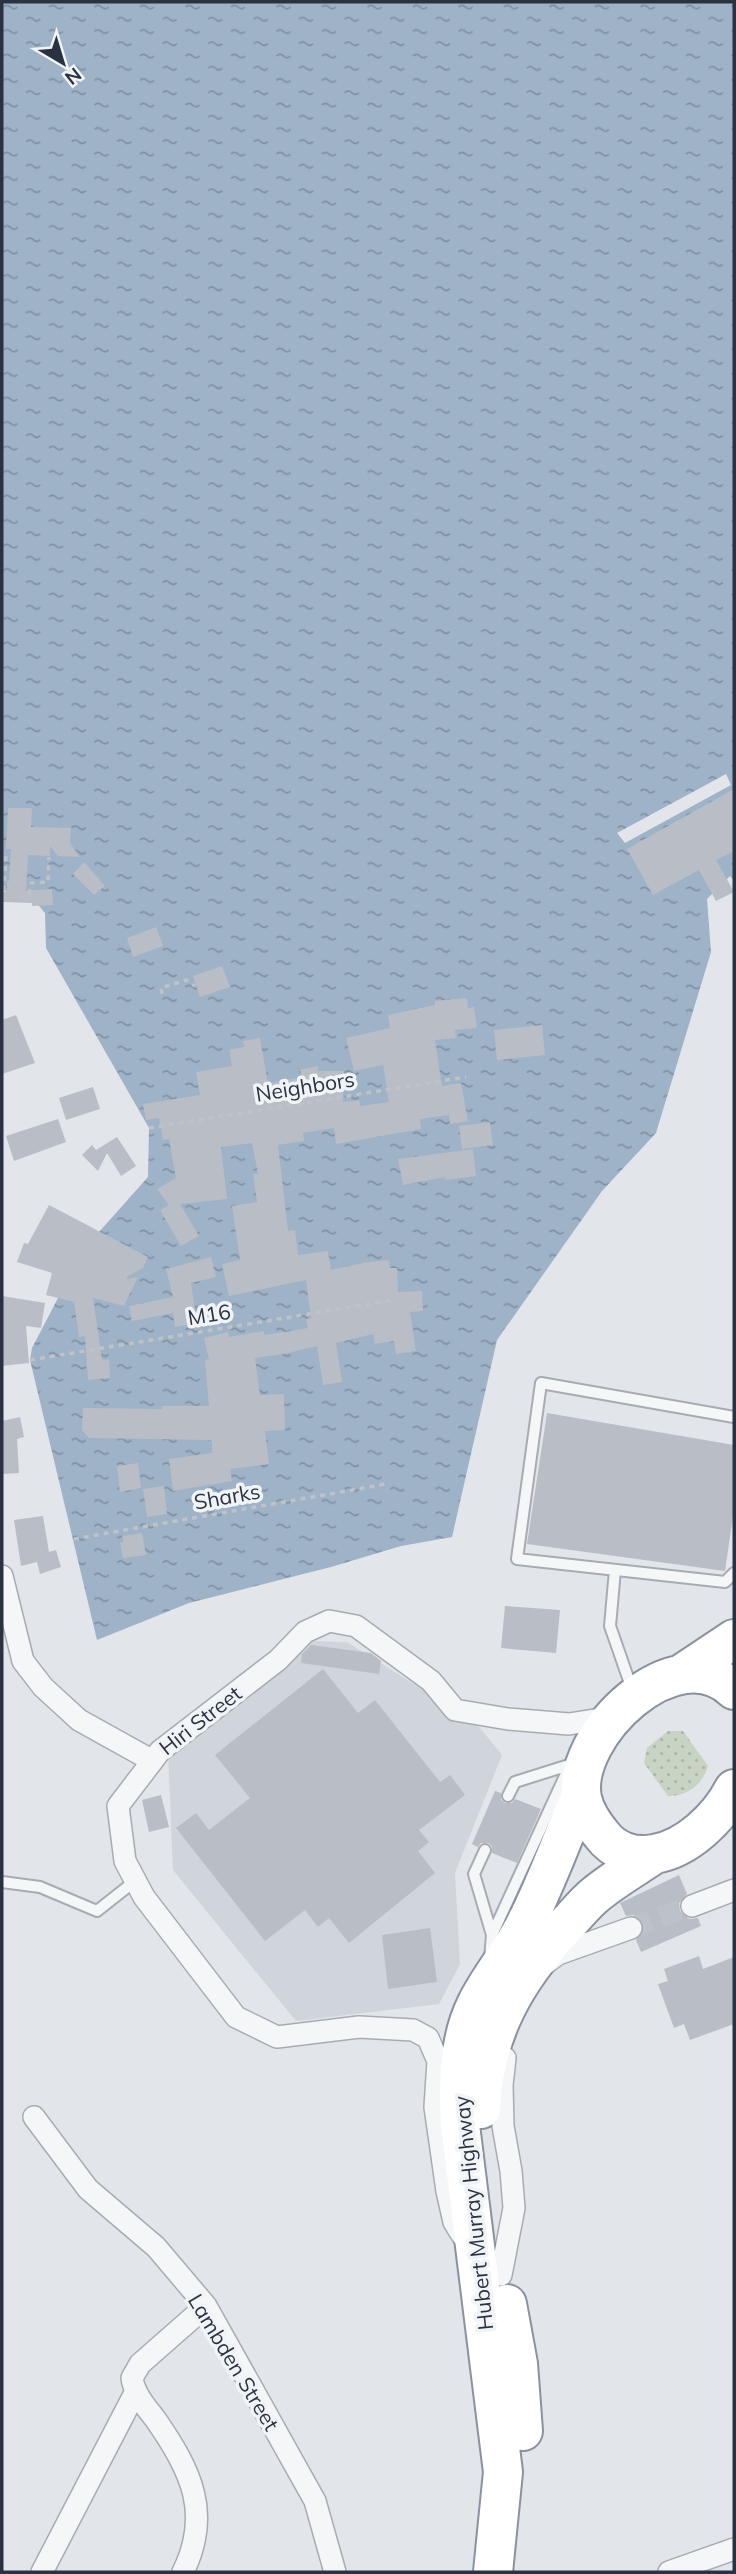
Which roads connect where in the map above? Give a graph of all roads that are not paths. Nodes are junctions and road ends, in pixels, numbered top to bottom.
1 (734, 1417) edge
2 (615, 1570) junction
3 (734, 1573) edge
4 (2, 1576) edge
5 (734, 1639) edge
6 (683, 1673) junction
7 (734, 1690) edge
8 (625, 1706) junction
9 (151, 1760) junction
10 (579, 1773) junction
11 (734, 1789) edge
12 (508, 1796) dead end
13 (734, 1815) edge
14 (699, 1830) junction
15 (485, 1850) dead end
16 (653, 1855) junction
17 (135, 1881) junction
18 (2, 1882) edge
19 (734, 1890) edge
20 (692, 1906) tunnel mouth
21 (631, 1928) tunnel mouth
22 (492, 1935) junction
23 (487, 1986) junction
24 (34, 2117) dead end
25 (490, 2269) junction
26 (206, 2306) junction
27 (136, 2391) junction
28 (734, 2549) edge
29 (42, 2572) edge
30 (183, 2572) edge
31 (335, 2572) edge
32 (494, 2572) edge
33 (517, 2572) edge
34 (669, 2572) edge

1 - 2 lane
2 - 3 lane
2 - 8 lane
4 - 9 street
5 - 6 highway, Hubert Murray Highway
6 - 7 highway
6 - 8 highway, Hubert Murray Highway
8 - 9 street, Hiri Street
8 - 10 highway, Hubert Murray Highway
9 - 17 street, Hiri Street
10 - 12 lane
10 - 16 highway
10 - 22 lane
10 - 23 highway, Hubert Murray Highway
11 - 14 highway, Hubert Murray Highway
13 - 14 street
14 - 16 highway, Hubert Murray Highway
15 - 22 lane
16 - 25 highway, Hubert Murray Highway
17 - 18 lane
17 - 25 street, Hiri Street
19 - 20 street
21 - 25 street
22 - 23 lane
23 - 25 highway, Hubert Murray Highway
24 - 26 street, Lambden Street
25 - 32 highway, Hubert Murray Highway
25 - 33 highway, Hubert Murray Highway
26 - 27 street
26 - 31 street, Lambden Street
27 - 29 street
27 - 30 street
28 - 34 street

